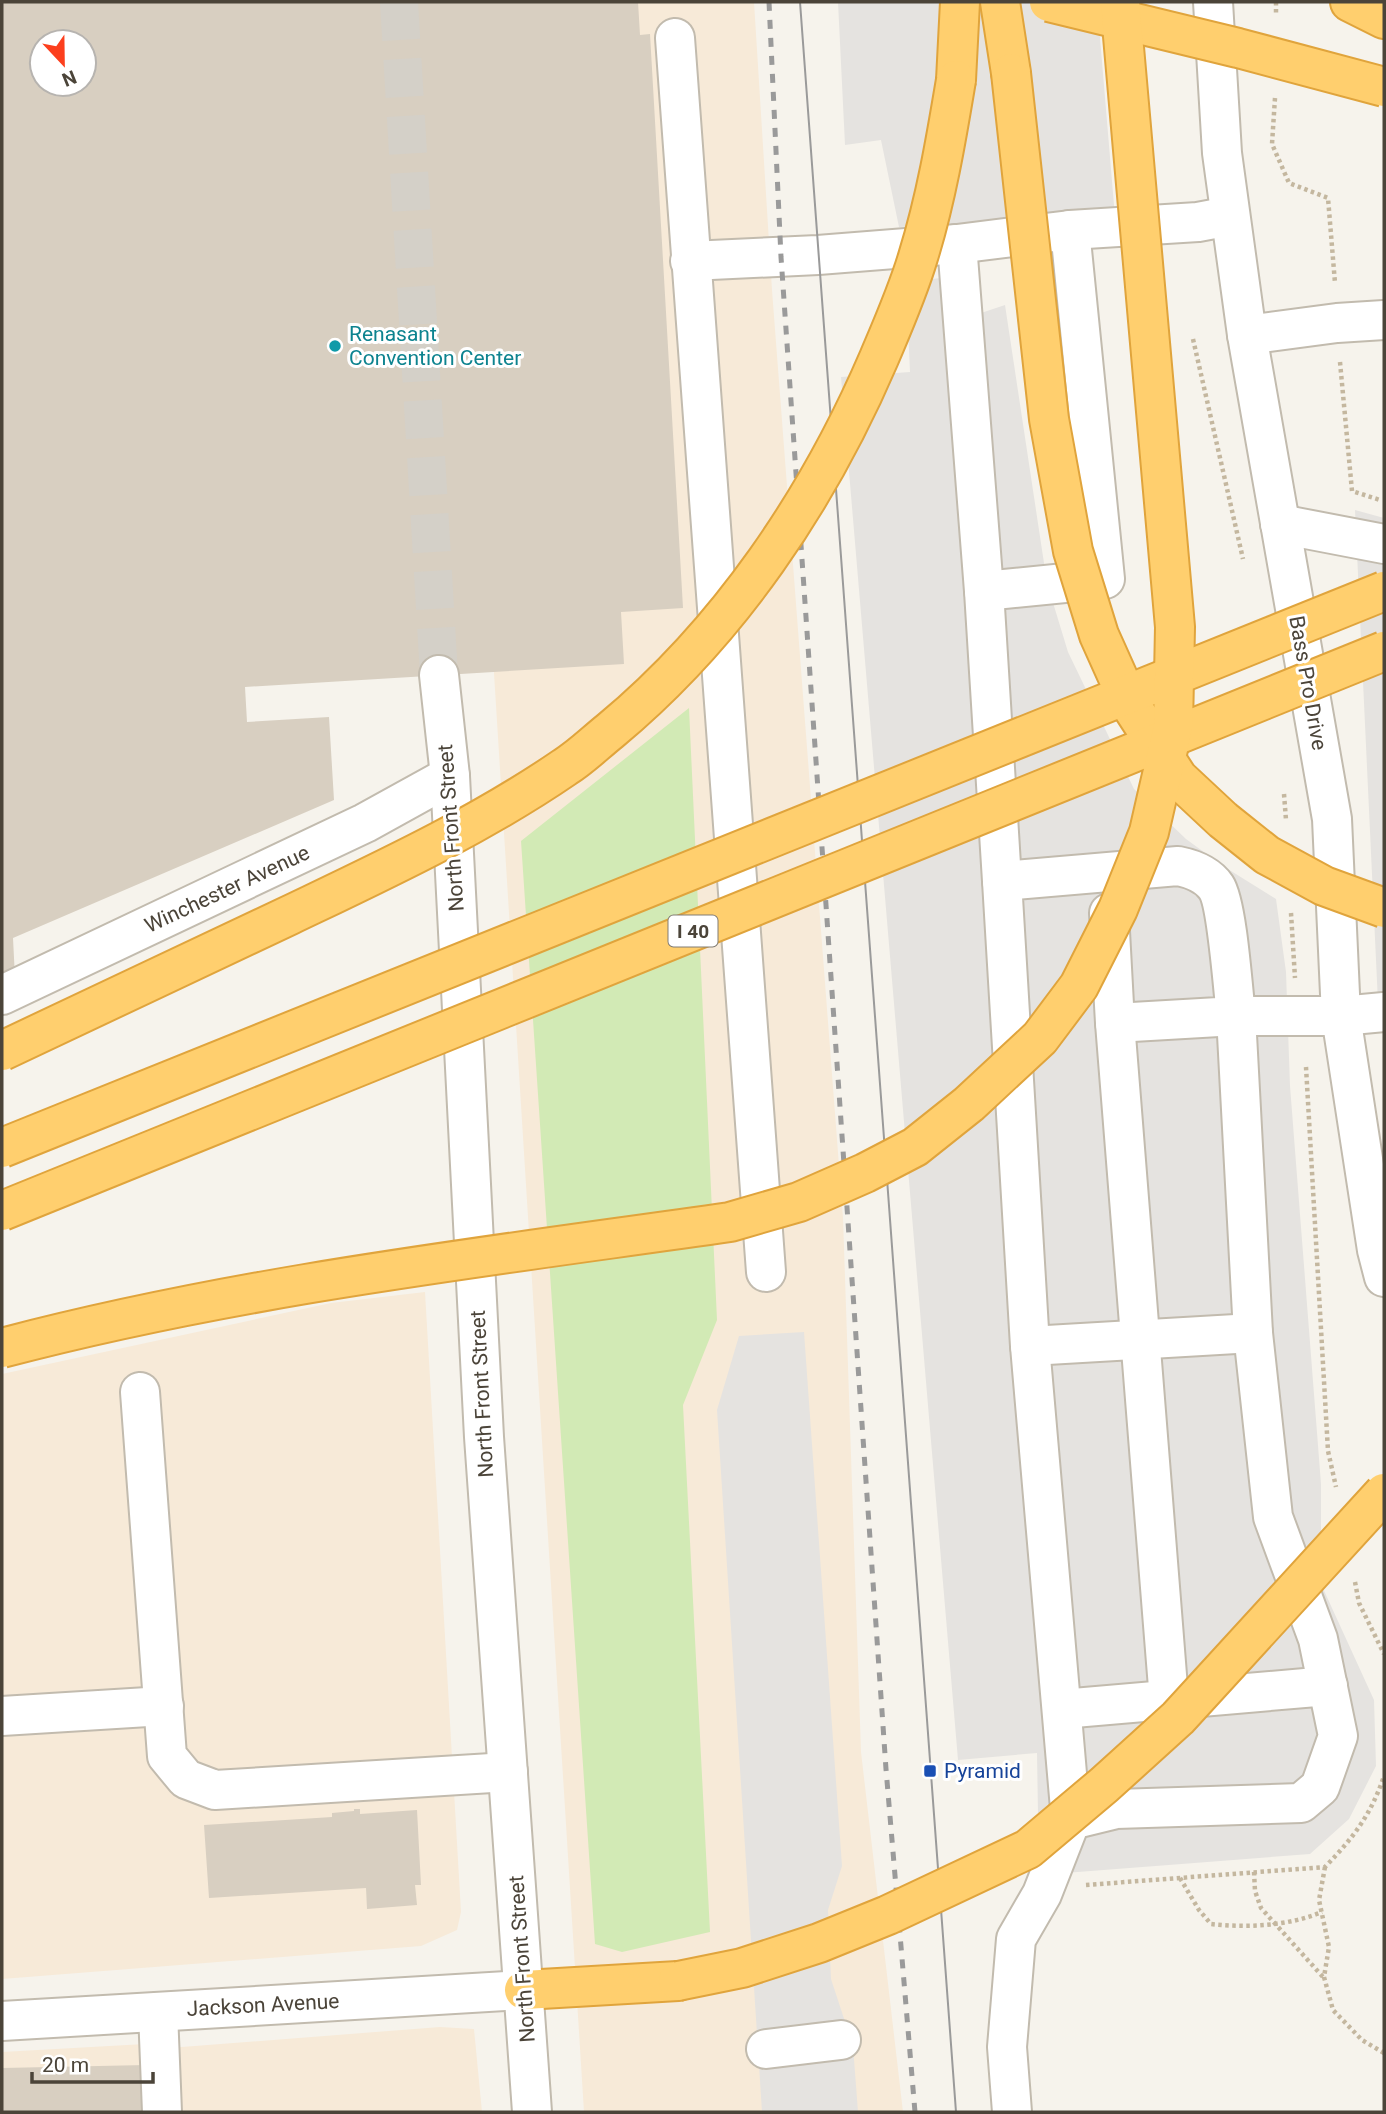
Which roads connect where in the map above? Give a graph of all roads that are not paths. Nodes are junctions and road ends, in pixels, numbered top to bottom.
1 (960, 2) edge
2 (1000, 2) edge
3 (1049, 2) edge
4 (1120, 2) edge
5 (1213, 2) edge
6 (1231, 2) edge
7 (1350, 2) edge
8 (1384, 19) edge
9 (675, 38) dead end
10 (1384, 87) edge
11 (1220, 90) junction
12 (1230, 216) junction
13 (1070, 230) junction
14 (957, 243) junction
15 (690, 261) junction
16 (1384, 320) edge
17 (1247, 335) junction
18 (1280, 524) junction
19 (1384, 544) edge
20 (984, 591) junction
21 (1384, 591) edge
22 (1384, 651) edge
23 (439, 675) tunnel mouth
24 (450, 776) junction
25 (1107, 872) junction
26 (1002, 881) junction
27 (1384, 908) edge
28 (2, 995) edge
29 (1384, 1012) edge
30 (1236, 1016) junction
31 (1341, 1016) junction
32 (1115, 1023) junction
33 (2, 1051) edge
34 (2, 1148) edge
35 (2, 1211) edge
36 (766, 1272) dead end
37 (1384, 1277) edge
38 (1253, 1333) junction
39 (1140, 1339) junction
40 (1030, 1346) junction
41 (2, 1348) edge
42 (140, 1392) dead end
43 (1384, 1493) edge
44 (1328, 1686) junction
45 (1169, 1700) junction
46 (164, 1706) junction
47 (1062, 1709) junction
48 (2, 1716) edge
49 (508, 1772) junction
50 (1071, 1820) junction
51 (524, 1990) junction
52 (158, 2012) junction
53 (2, 2021) edge
54 (841, 2040) dead end
55 (766, 2049) dead end
56 (162, 2112) edge
57 (532, 2112) edge
58 (1012, 2112) edge

1 - 33 highway, bridge
2 - 27 highway, bridge
3 - 10 highway, bridge
4 - 41 highway, bridge
5 - 11 street, Bass Pro Drive
6 - 11 street, Bass Pro Drive
7 - 8 highway
9 - 15 street
11 - 12 street, Bass Pro Drive
12 - 13 street
12 - 17 street, Bass Pro Drive
13 - 14 street
13 - 20 street
14 - 15 street
14 - 20 street
15 - 36 street
16 - 17 street
17 - 18 street, Bass Pro Drive
18 - 19 street
18 - 31 street, Bass Pro Drive
20 - 26 street
21 - 34 highway, bridge
22 - 35 highway, I 40, bridge
23 - 24 street, North Front Street
24 - 28 street, Winchester Avenue
24 - 49 street, North Front Street
25 - 26 street
25 - 30 street
25 - 32 street
26 - 40 street
29 - 31 street
30 - 31 street
30 - 32 street
30 - 38 street
31 - 37 street, Bass Pro Drive
32 - 39 street
38 - 39 street
38 - 44 street
39 - 40 street
39 - 45 street
40 - 47 street
42 - 46 street
43 - 51 highway, bridge
44 - 45 street
44 - 50 street
45 - 47 street
46 - 48 street
46 - 49 street
47 - 50 street
49 - 51 street, North Front Street
50 - 58 street
51 - 52 street, Jackson Avenue
51 - 57 street, North Front Street
52 - 53 street, Jackson Avenue
52 - 56 street
54 - 55 street

